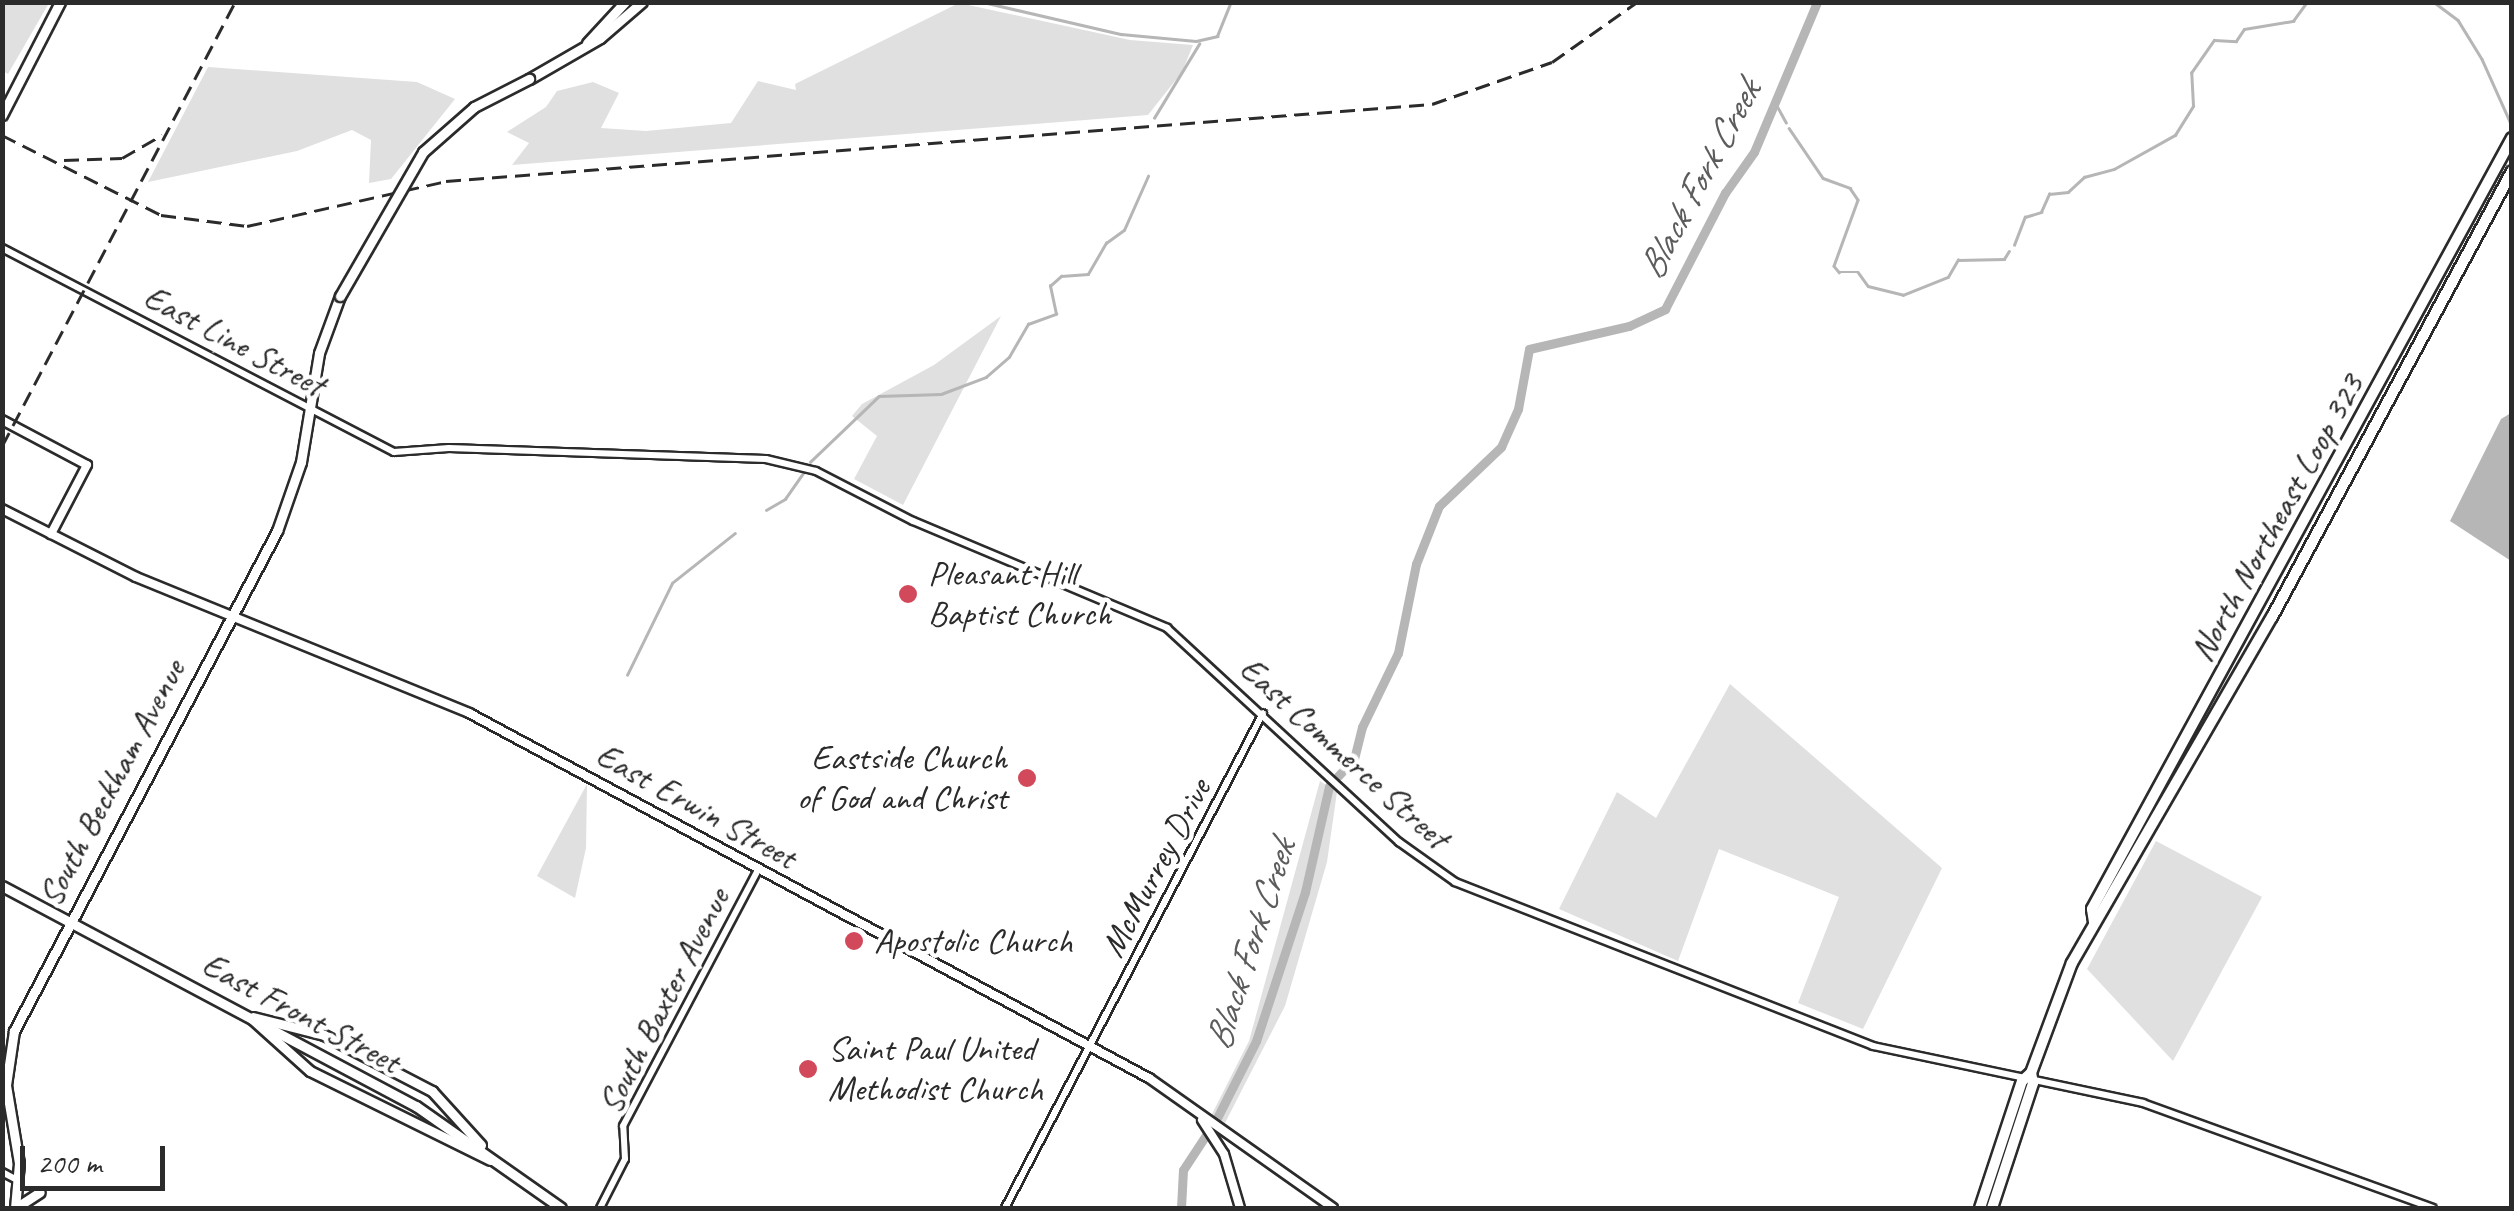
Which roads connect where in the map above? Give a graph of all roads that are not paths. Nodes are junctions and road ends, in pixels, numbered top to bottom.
1 (60, 2) edge
2 (606, 2) edge
3 (642, 2) edge
4 (628, 6) edge
5 (599, 26) junction
6 (588, 44) junction
7 (2, 115) edge
8 (2512, 138) edge
9 (2512, 171) edge
10 (2455, 247) junction
11 (2, 248) edge
12 (2468, 254) junction
13 (309, 408) junction
14 (2, 420) edge
15 (2354, 435) junction
16 (2366, 442) junction
17 (449, 448) joint
18 (2, 508) edge
19 (51, 534) junction
20 (2259, 610) junction
21 (232, 616) junction
22 (2272, 617) junction
23 (1263, 713) junction
24 (2168, 772) junction
25 (2181, 779) junction
26 (757, 872) junction
27 (2, 886) edge
28 (70, 922) junction
29 (2094, 922) junction
30 (250, 1016) junction
31 (1091, 1047) junction
32 (2028, 1079) junction
33 (1193, 1109) junction
34 (1236, 1140) junction
35 (483, 1149) junction
36 (1224, 1154) junction
37 (2, 1172) edge
38 (511, 1173) junction
39 (19, 1182) junction
40 (40, 1192) dead end
41 (15, 1208) edge
42 (561, 1208) edge
43 (600, 1208) edge
44 (1005, 1208) edge
45 (1240, 1208) edge
46 (1333, 1208) edge
47 (1980, 1208) edge
48 (1992, 1208) edge
49 (2434, 1208) edge

1 - 7 main road
2 - 5 main road
3 - 4 main road
4 - 5 main road
4 - 6 main road, South Beckham Avenue
5 - 6 main road
6 - 13 main road, South Beckham Avenue, bridge
8 - 10 highway, North Northeast Loop 323
9 - 12 highway, North Northeast Loop 323
10 - 12 highway
10 - 15 highway, North Northeast Loop 323
11 - 13 street, East Line Street
12 - 16 highway, North Northeast Loop 323
13 - 17 street, East Line Street
13 - 21 main road, South Beckham Avenue
14 - 19 main road
15 - 16 highway
15 - 20 highway, North Northeast Loop 323
16 - 22 highway, North Northeast Loop 323
17 - 23 street, East Commerce Street
18 - 19 main road, East Erwin Street
19 - 21 main road, East Erwin Street
20 - 22 highway
20 - 24 highway, North Northeast Loop 323
21 - 26 main road, East Erwin Street
21 - 28 main road, South Beckham Avenue
22 - 25 highway, North Northeast Loop 323
23 - 31 street, McMurrey Drive
23 - 32 street, East Commerce Street
24 - 25 highway
24 - 29 highway, North Northeast Loop 323
25 - 29 highway, North Northeast Loop 323
26 - 31 main road, East Erwin Street
26 - 43 street, South Baxter Avenue
27 - 28 main road, East Front Street
28 - 30 main road, East Front Street
28 - 39 main road, South Beckham Avenue
29 - 32 highway, North Northeast Loop 323
30 - 35 main road, East Front Street
30 - 35 main road
30 - 38 main road
31 - 33 main road, East Erwin Street
31 - 44 street, McMurrey Drive
32 - 47 highway, North Northeast Loop 323
32 - 48 highway, North Northeast Loop 323
32 - 49 street, East Commerce Street
33 - 34 main road, East Erwin Street
33 - 36 main road
34 - 36 main road
34 - 46 main road, East Erwin Street
35 - 38 main road, East Front Street
36 - 45 main road
37 - 39 street
38 - 42 main road, East Front Street
39 - 41 main road, South Beckham Avenue
40 - 41 main road

